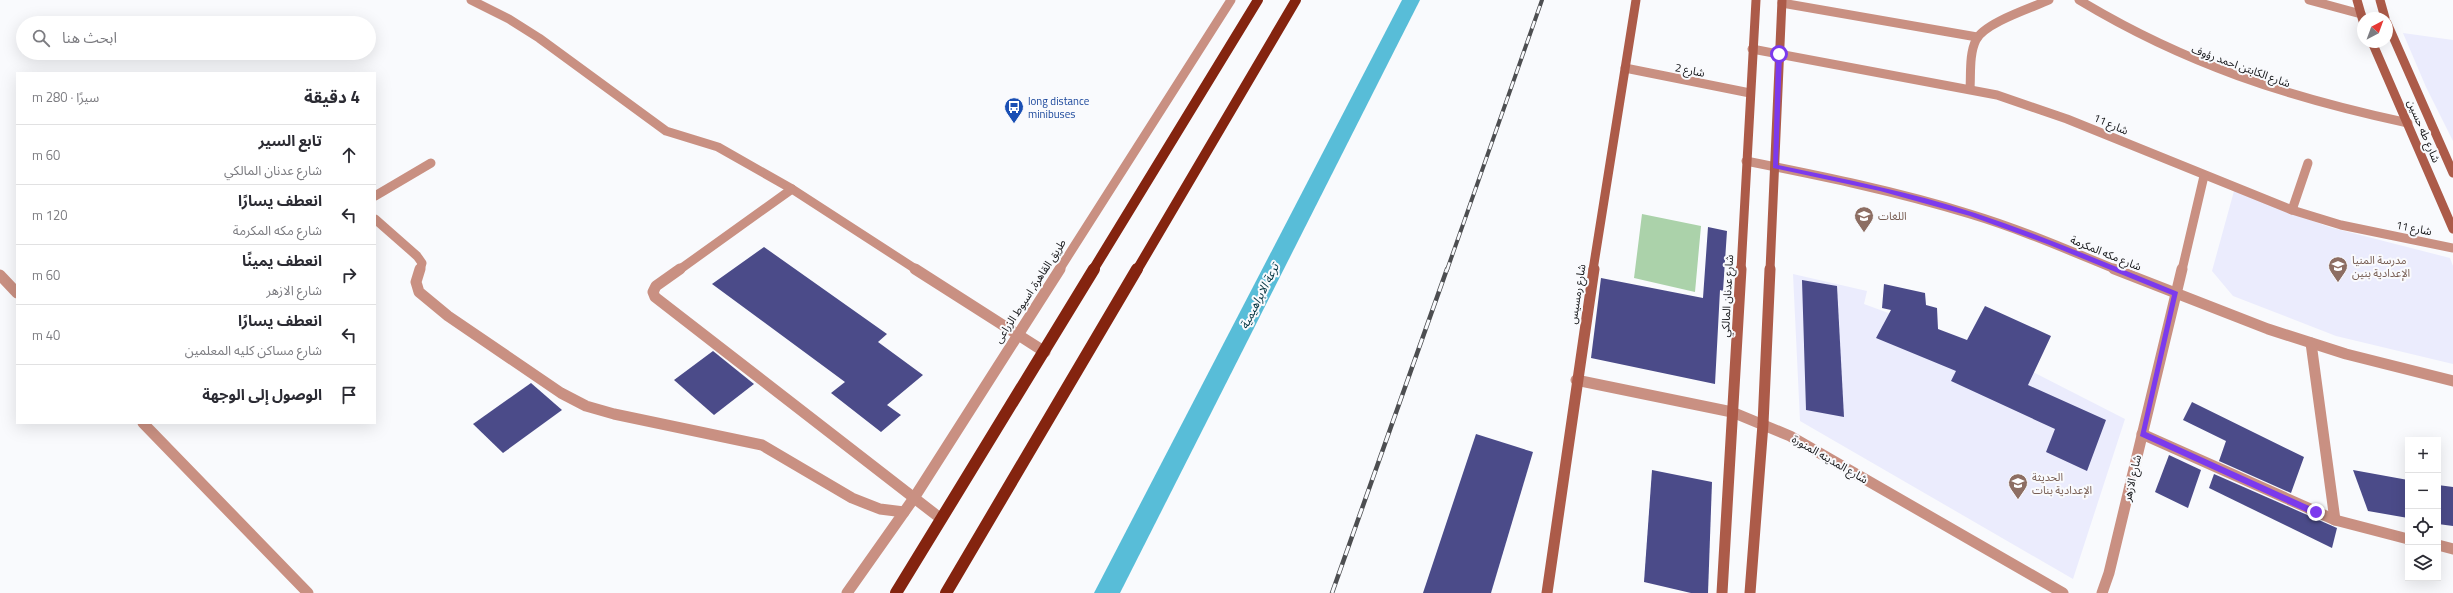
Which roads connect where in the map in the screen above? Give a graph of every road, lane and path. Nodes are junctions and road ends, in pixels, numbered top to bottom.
1 (471, 0) edge
2 (1231, 0) edge
3 (1258, 0) edge
4 (1296, 0) edge
5 (1636, 0) edge
6 (1756, 0) edge
7 (2050, 0) edge
8 (2079, 0) edge
9 (2309, 0) edge
10 (2357, 0) edge
11 (2380, 0) edge
12 (1782, 2) edge
13 (2360, 12) edge
14 (2383, 12) edge
15 (2357, 16) edge
16 (1976, 37) junction
17 (2393, 40) edge
18 (2375, 48) edge
19 (1752, 49) junction
20 (1779, 54) junction
21 (1625, 68) junction
22 (1970, 89) junction
23 (1750, 93) junction
24 (2408, 123) junction
25 (1746, 161) junction
26 (431, 163) dead end
27 (2308, 163) dead end
28 (1775, 167) junction
29 (2453, 173) edge
30 (2204, 176) junction
31 (792, 189) junction
32 (376, 195) edge
33 (2292, 210) junction
34 (376, 220) edge
35 (2453, 229) edge
36 (2453, 248) edge
37 (0, 275) edge
38 (16, 292) edge
39 (2176, 294) junction
40 (1017, 334) junction
41 (2310, 343) junction
42 (1044, 352) junction
43 (1576, 380) junction
44 (2453, 381) edge
45 (1732, 412) junction
46 (144, 424) edge
47 (1763, 424) junction
48 (2142, 434) junction
49 (914, 498) junction
50 (904, 512) junction
51 (940, 518) junction
52 (2336, 520) junction
53 (2405, 538) edge
54 (2441, 546) edge
55 (2453, 548) edge
56 (308, 593) edge
57 (847, 593) edge
58 (896, 593) edge
59 (946, 593) edge
60 (1547, 593) edge
61 (1722, 593) edge
62 (1750, 593) edge
63 (2063, 593) edge
64 (2102, 593) edge

1 - 31 street
2 - 40 street, طريق القاهرة, اسيوط الزراعى
3 - 42 highway
4 - 59 highway
5 - 21 main road, شارع رمسيس
6 - 19 main road, شارع عدنان المالكي
7 - 16 street
8 - 24 street, شارع الكابتن احمد رؤوف
9 - 15 street
10 - 13 main road
11 - 14 main road
12 - 16 street
12 - 20 main road
16 - 22 street
17 - 29 main road, شارع طه حسين
18 - 24 main road, شارع طه حسين
19 - 20 street, شارع 11
19 - 23 main road, شارع عدنان المالكي
20 - 22 street, شارع 11
20 - 28 main road
21 - 23 street, شارع 2
21 - 43 main road, شارع رمسيس
22 - 30 street, شارع 11
23 - 25 main road, شارع عدنان المالكي
24 - 35 main road, شارع طه حسين
25 - 28 street, شارع مكه المكرمة
25 - 45 main road, شارع عدنان المالكي
26 - 32 street
27 - 33 street
28 - 39 street, شارع مكه المكرمة
28 - 47 main road
30 - 33 street, شارع 11
30 - 39 street, شارع الازهر
31 - 40 street
31 - 49 street
33 - 36 street, شارع 11
34 - 50 street
37 - 38 street
39 - 41 street, شارع مكه المكرمة
39 - 48 street, شارع الازهر
40 - 42 street
40 - 49 street, طريق القاهرة, اسيوط الزراعى
41 - 44 street, شارع مكه المكرمة
41 - 52 street
42 - 51 highway
43 - 45 street, شارع المدينه المنورة
43 - 60 main road, شارع رمسيس
45 - 47 street, شارع المدينه المنورة
45 - 61 main road, شارع عدنان المالكي
46 - 56 street
47 - 62 main road
47 - 63 street, شارع المدينه المنورة
48 - 52 street
48 - 64 street, شارع الازهر
49 - 50 street, طريق القاهرة, اسيوط الزراعى
49 - 51 street
50 - 57 street, طريق القاهرة, اسيوط الزراعى
51 - 58 highway
52 - 53 street
54 - 55 street

